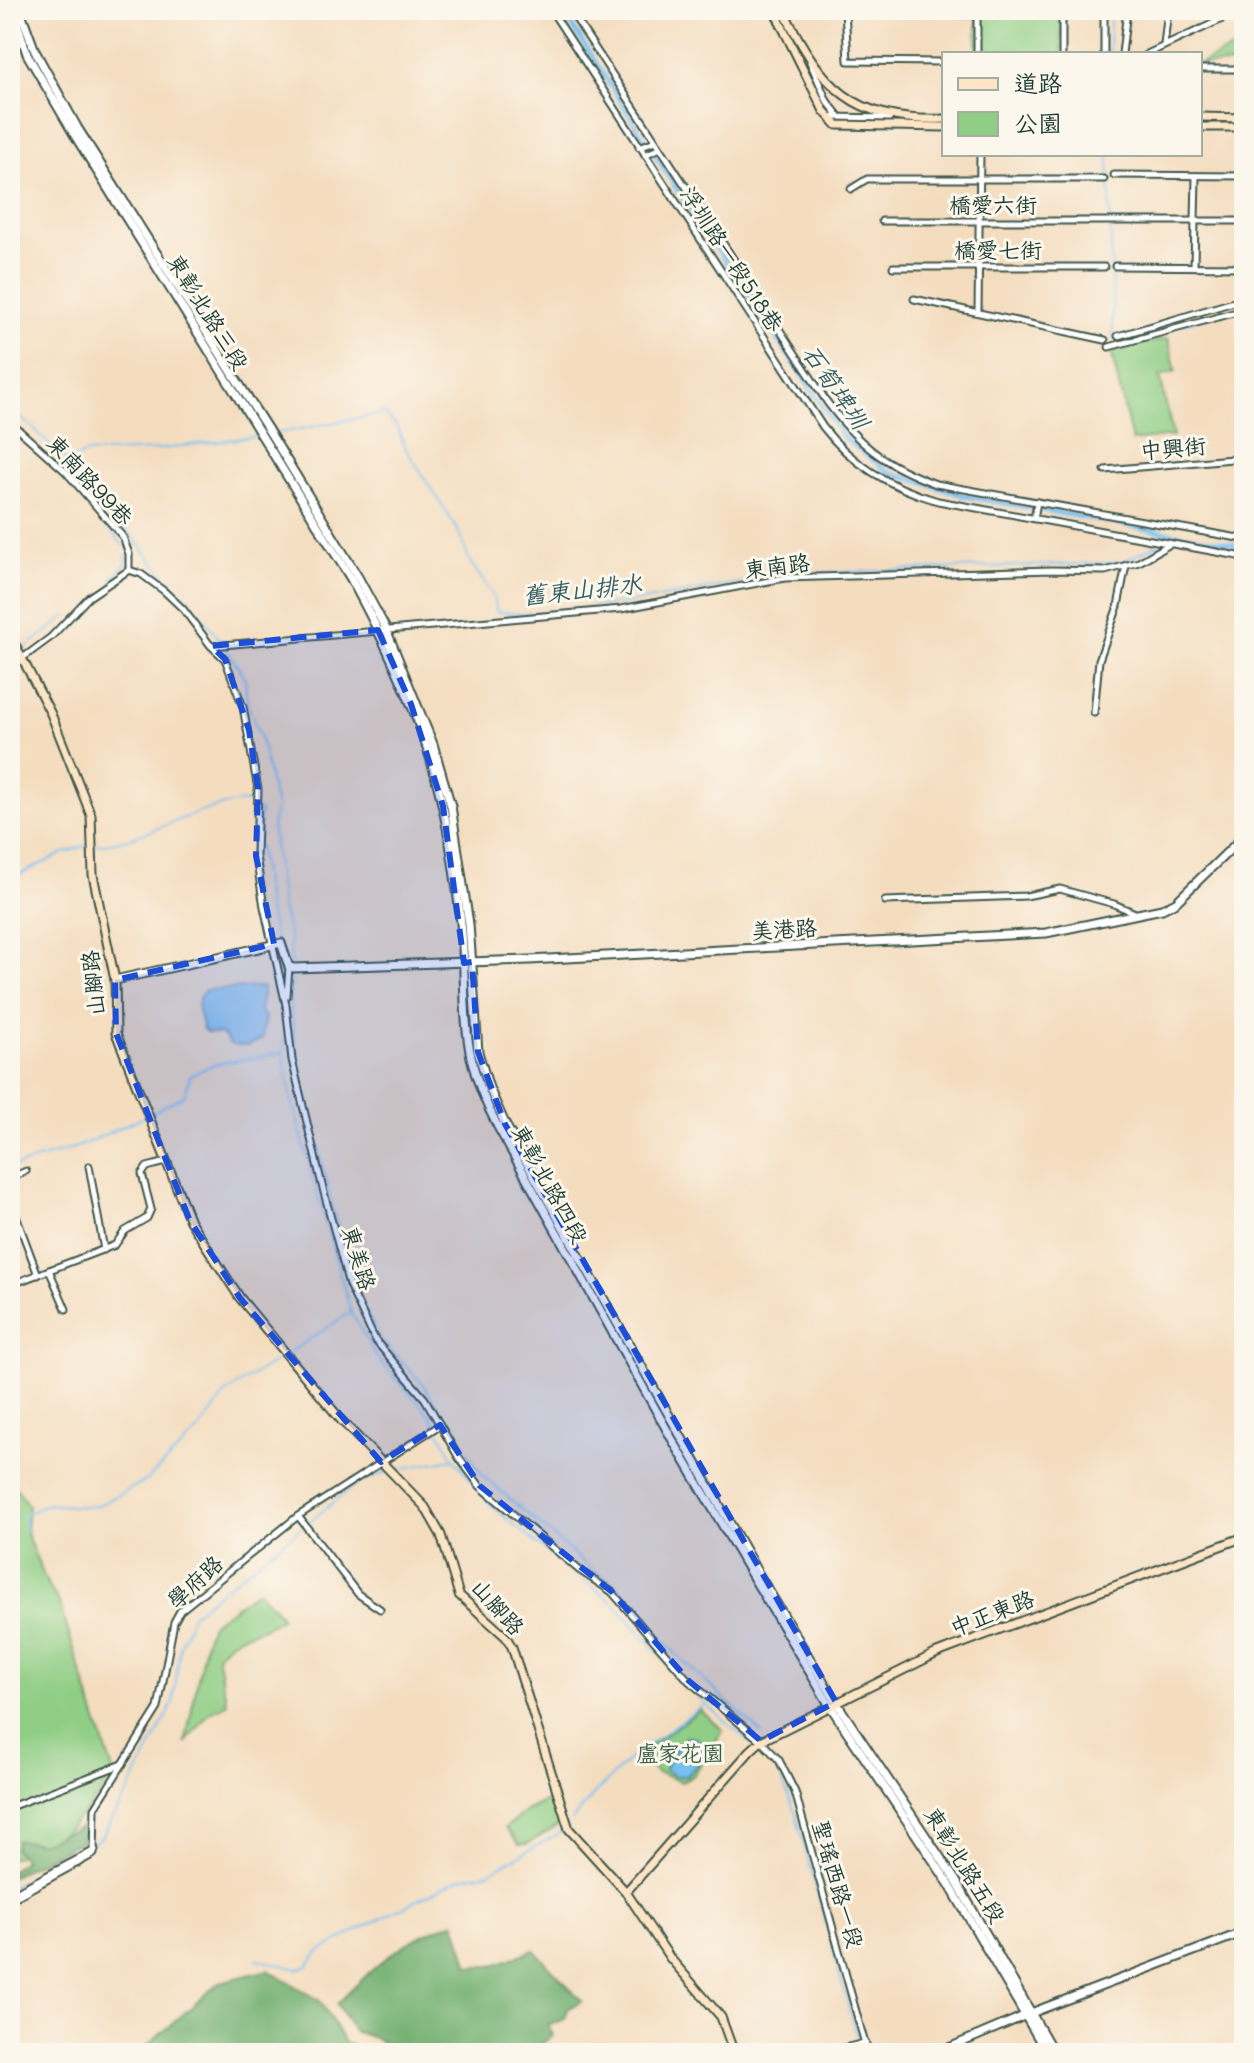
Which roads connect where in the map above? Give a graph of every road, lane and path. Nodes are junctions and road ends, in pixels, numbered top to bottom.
1 (13, 10) edge
2 (20, 10) edge
3 (551, 10) edge
4 (570, 10) edge
5 (774, 10) edge
6 (783, 10) edge
7 (1062, 10) edge
8 (1104, 10) edge
9 (1127, 10) edge
10 (1168, 10) edge
11 (1242, 10) edge
12 (845, 12) edge
13 (977, 12) edge
14 (1229, 13) edge
15 (1164, 46) junction
16 (977, 52) edge
17 (1062, 52) edge
18 (1104, 52) edge
19 (1122, 52) edge
20 (1151, 52) edge
21 (808, 58) junction
22 (942, 62) edge
23 (1202, 69) edge
24 (1244, 69) edge
25 (829, 117) junction
26 (840, 117) junction
27 (1202, 117) edge
28 (903, 118) junction
29 (1244, 118) edge
30 (942, 119) edge
31 (942, 127) edge
32 (1202, 127) edge
33 (1244, 127) edge
34 (655, 141) junction
35 (639, 147) junction
36 (660, 148) junction
37 (645, 155) junction
38 (980, 156) edge
39 (1114, 175) dead end
40 (1196, 176) junction
41 (1244, 176) edge
42 (980, 177) junction
43 (1104, 179) dead end
44 (851, 189) dead end
45 (882, 221) dead end
46 (980, 221) junction
47 (1195, 221) junction
48 (1244, 221) edge
49 (978, 266) junction
50 (1115, 266) dead end
51 (1194, 266) junction
52 (893, 267) dead end
53 (1104, 267) dead end
54 (1244, 267) edge
55 (914, 299) dead end
56 (1244, 299) edge
57 (1244, 310) edge
58 (978, 312) junction
59 (1118, 336) dead end
60 (10, 422) edge
61 (1244, 458) edge
62 (1105, 470) dead end
63 (1037, 502) junction
64 (1034, 519) junction
65 (1244, 539) edge
66 (1167, 544) junction
67 (1244, 557) edge
68 (1126, 565) junction
69 (129, 570) junction
70 (382, 629) junction
71 (10, 635) edge
72 (211, 646) junction
73 (23, 656) junction
74 (1094, 713) dead end
75 (1244, 836) edge
76 (885, 901) dead end
77 (1140, 915) junction
78 (274, 944) junction
79 (468, 962) junction
80 (292, 968) junction
81 (115, 980) junction
82 (286, 1005) junction
83 (166, 1162) junction
84 (89, 1166) dead end
85 (26, 1171) dead end
86 (10, 1178) edge
87 (10, 1200) edge
88 (104, 1250) junction
89 (49, 1270) junction
90 (38, 1275) junction
91 (10, 1285) edge
92 (66, 1309) dead end
93 (440, 1425) junction
94 (383, 1464) junction
95 (480, 1486) joint
96 (298, 1516) junction
97 (1244, 1537) edge
98 (380, 1609) dead end
99 (833, 1704) junction
100 (761, 1741) junction
101 (124, 1763) junction
102 (10, 1807) edge
103 (626, 1892) junction
104 (10, 1898) edge
105 (1244, 1932) edge
106 (1028, 2015) junction
107 (866, 2049) edge
108 (734, 2053) edge
109 (827, 2053) edge
110 (937, 2053) edge
111 (1047, 2053) edge
112 (1054, 2053) edge

1 - 70 street, 東彰北路三段
2 - 70 street, 東彰北路三段
3 - 35 street, 浮圳路一段518巷
4 - 34 street
5 - 25 main road
6 - 21 main road
7 - 17 street
8 - 18 street
9 - 19 street
10 - 15 street
11 - 14 street
12 - 13 street
12 - 22 street
13 - 16 street
14 - 15 street
15 - 20 street
21 - 26 street
21 - 28 main road
23 - 24 street
25 - 26 street
25 - 31 main road
26 - 28 street
27 - 29 main road
28 - 30 main road
32 - 33 main road
34 - 35 street
34 - 36 street
35 - 37 street, 浮圳路一段518巷
36 - 37 street
36 - 63 street
37 - 64 street, 浮圳路一段518巷
38 - 42 street
39 - 40 street
40 - 41 street
40 - 47 street
42 - 43 street
42 - 44 street
42 - 46 street
45 - 46 street, 橋愛六街
46 - 47 street, 橋愛六街
46 - 49 street
47 - 48 street, 橋愛六街
47 - 51 street
49 - 52 street, 橋愛七街
49 - 53 street, 橋愛七街
49 - 58 street
50 - 51 street
51 - 54 street
55 - 58 street
56 - 59 street
57 - 58 street
60 - 69 street, 東南路99巷
61 - 62 street, 中興街
63 - 64 street
63 - 65 street
64 - 66 street, 浮圳路一段518巷
66 - 67 street, 浮圳路一段518巷
66 - 68 street, 東南路
68 - 70 street, 東南路
68 - 74 street
69 - 72 street
69 - 73 street
70 - 72 street, 東南路
70 - 79 street, 東彰北路四段
71 - 73 main road, 山腳路
72 - 78 street
73 - 81 main road, 山腳路
75 - 77 street, 美港路
76 - 77 street
77 - 79 street, 美港路
78 - 80 street
78 - 81 street
78 - 82 street
79 - 80 street, 美港路
79 - 99 street, 東彰北路四段
80 - 82 street
81 - 83 main road, 山腳路
82 - 93 street, 東美路
83 - 88 street
83 - 94 main road, 山腳路
84 - 88 street
85 - 86 street
87 - 90 street
88 - 89 street
89 - 90 street
89 - 92 street
90 - 91 street
93 - 94 street, 學府路
93 - 95 street, 東美路
94 - 96 street, 學府路
94 - 103 main road, 山腳路
95 - 100 street, 聖瑤西路一段
96 - 98 street
96 - 101 street, 學府路
97 - 99 main road, 中正東路
99 - 100 main road, 中正東路
99 - 106 street, 東彰北路五段
100 - 103 main road, 中正東路
100 - 107 street, 聖瑤西路一段
101 - 102 street
101 - 104 street, 學府路
103 - 108 main road, 山腳路
105 - 106 street
106 - 110 street
106 - 111 street, 東彰北路五段
106 - 112 street, 東彰北路五段
107 - 109 street

